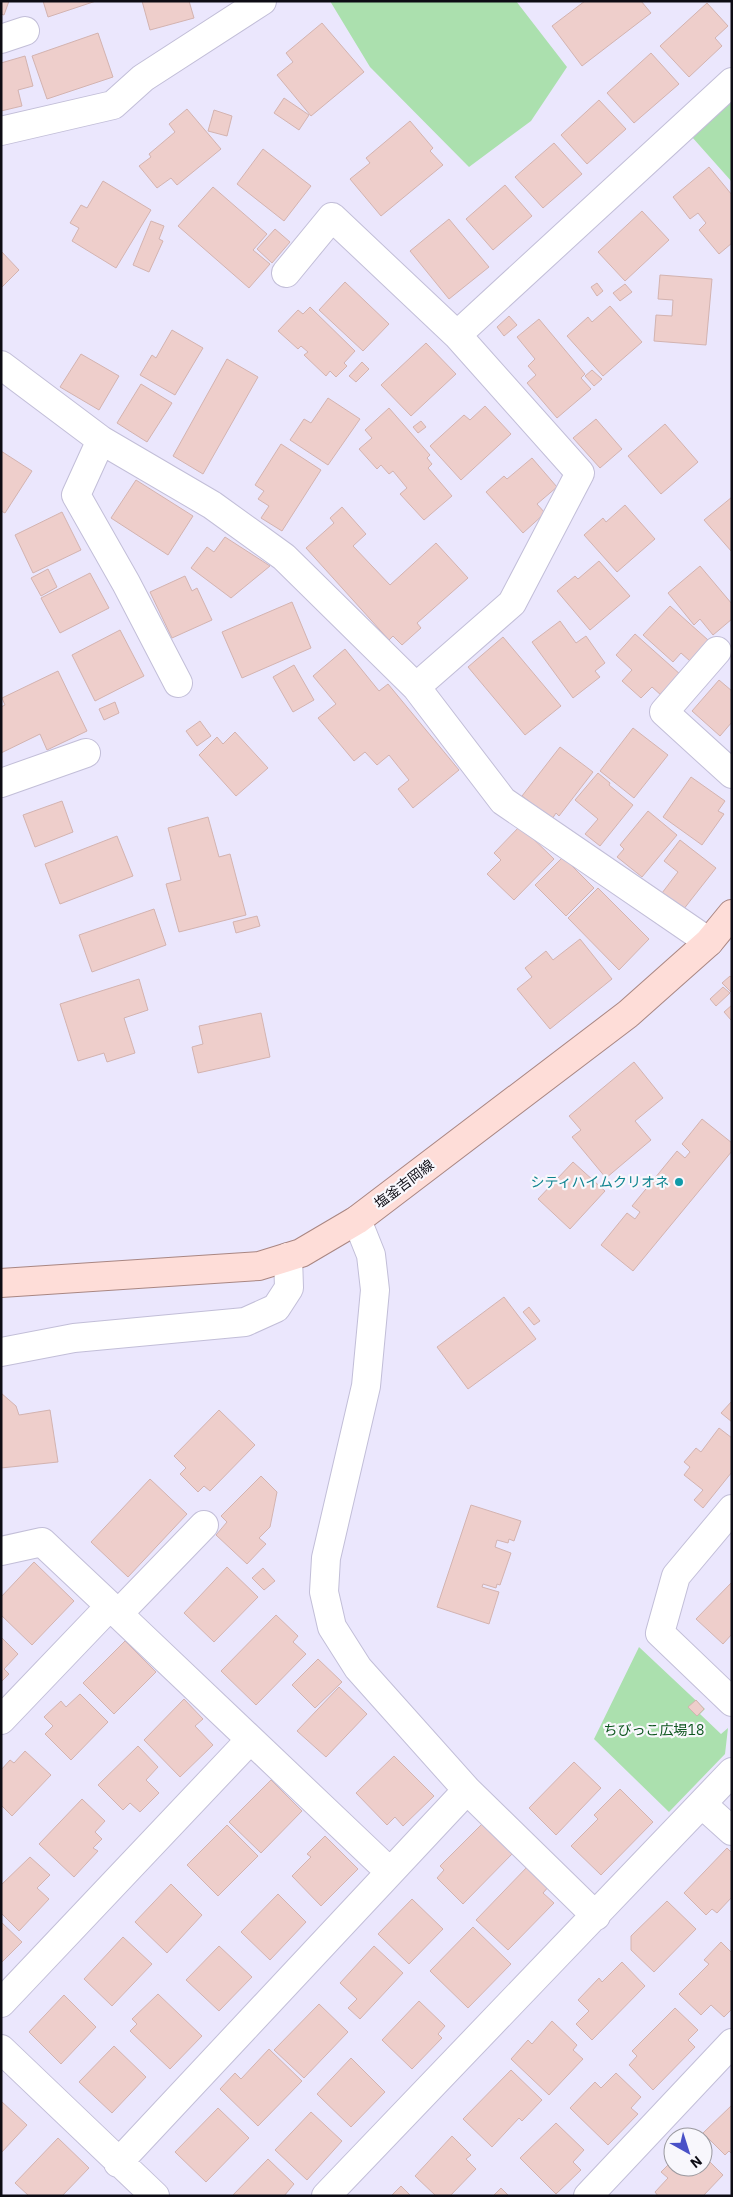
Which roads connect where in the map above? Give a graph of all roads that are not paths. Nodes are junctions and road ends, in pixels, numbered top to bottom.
1 (262, 1) edge
2 (732, 82) edge
3 (1, 131) edge
4 (286, 273) dead end
5 (457, 335) junction
6 (1, 365) edge
7 (101, 440) junction
8 (717, 651) dead end
9 (178, 683) dead end
10 (416, 687) junction
11 (86, 753) dead end
12 (732, 774) edge
13 (1, 783) edge
14 (732, 914) edge
15 (708, 942) junction
16 (357, 1220) junction
17 (288, 1257) junction
18 (1, 1283) edge
19 (1, 1352) edge
20 (732, 1509) edge
21 (204, 1525) dead end
22 (1, 1550) edge
23 (114, 1610) junction
24 (732, 1702) edge
25 (1, 1720) edge
26 (250, 1740) junction
27 (732, 1772) edge
28 (467, 1790) junction
29 (702, 1804) junction
30 (732, 1831) edge
31 (390, 1872) junction
32 (596, 1916) junction
33 (1, 2003) edge
34 (732, 2043) edge
35 (1, 2050) edge
36 (118, 2163) junction
37 (155, 2196) edge
38 (326, 2196) edge
39 (588, 2196) edge

1 - 3 street
2 - 5 street
4 - 5 street
5 - 10 street
6 - 7 street
7 - 9 street
7 - 10 street
8 - 12 street
10 - 15 street
11 - 13 street
14 - 15 main road, 塩釜吉岡線
15 - 16 main road, 塩釜吉岡線
16 - 17 main road, 塩釜吉岡線
16 - 28 street
17 - 18 main road, 塩釜吉岡線
17 - 19 street
20 - 24 street
21 - 23 street
22 - 23 street
23 - 25 street
23 - 26 street
26 - 31 street
26 - 33 street
27 - 29 street
28 - 31 street
28 - 32 street
29 - 30 street
29 - 32 street
31 - 36 street
32 - 38 street
34 - 39 street
35 - 36 street
36 - 37 street

